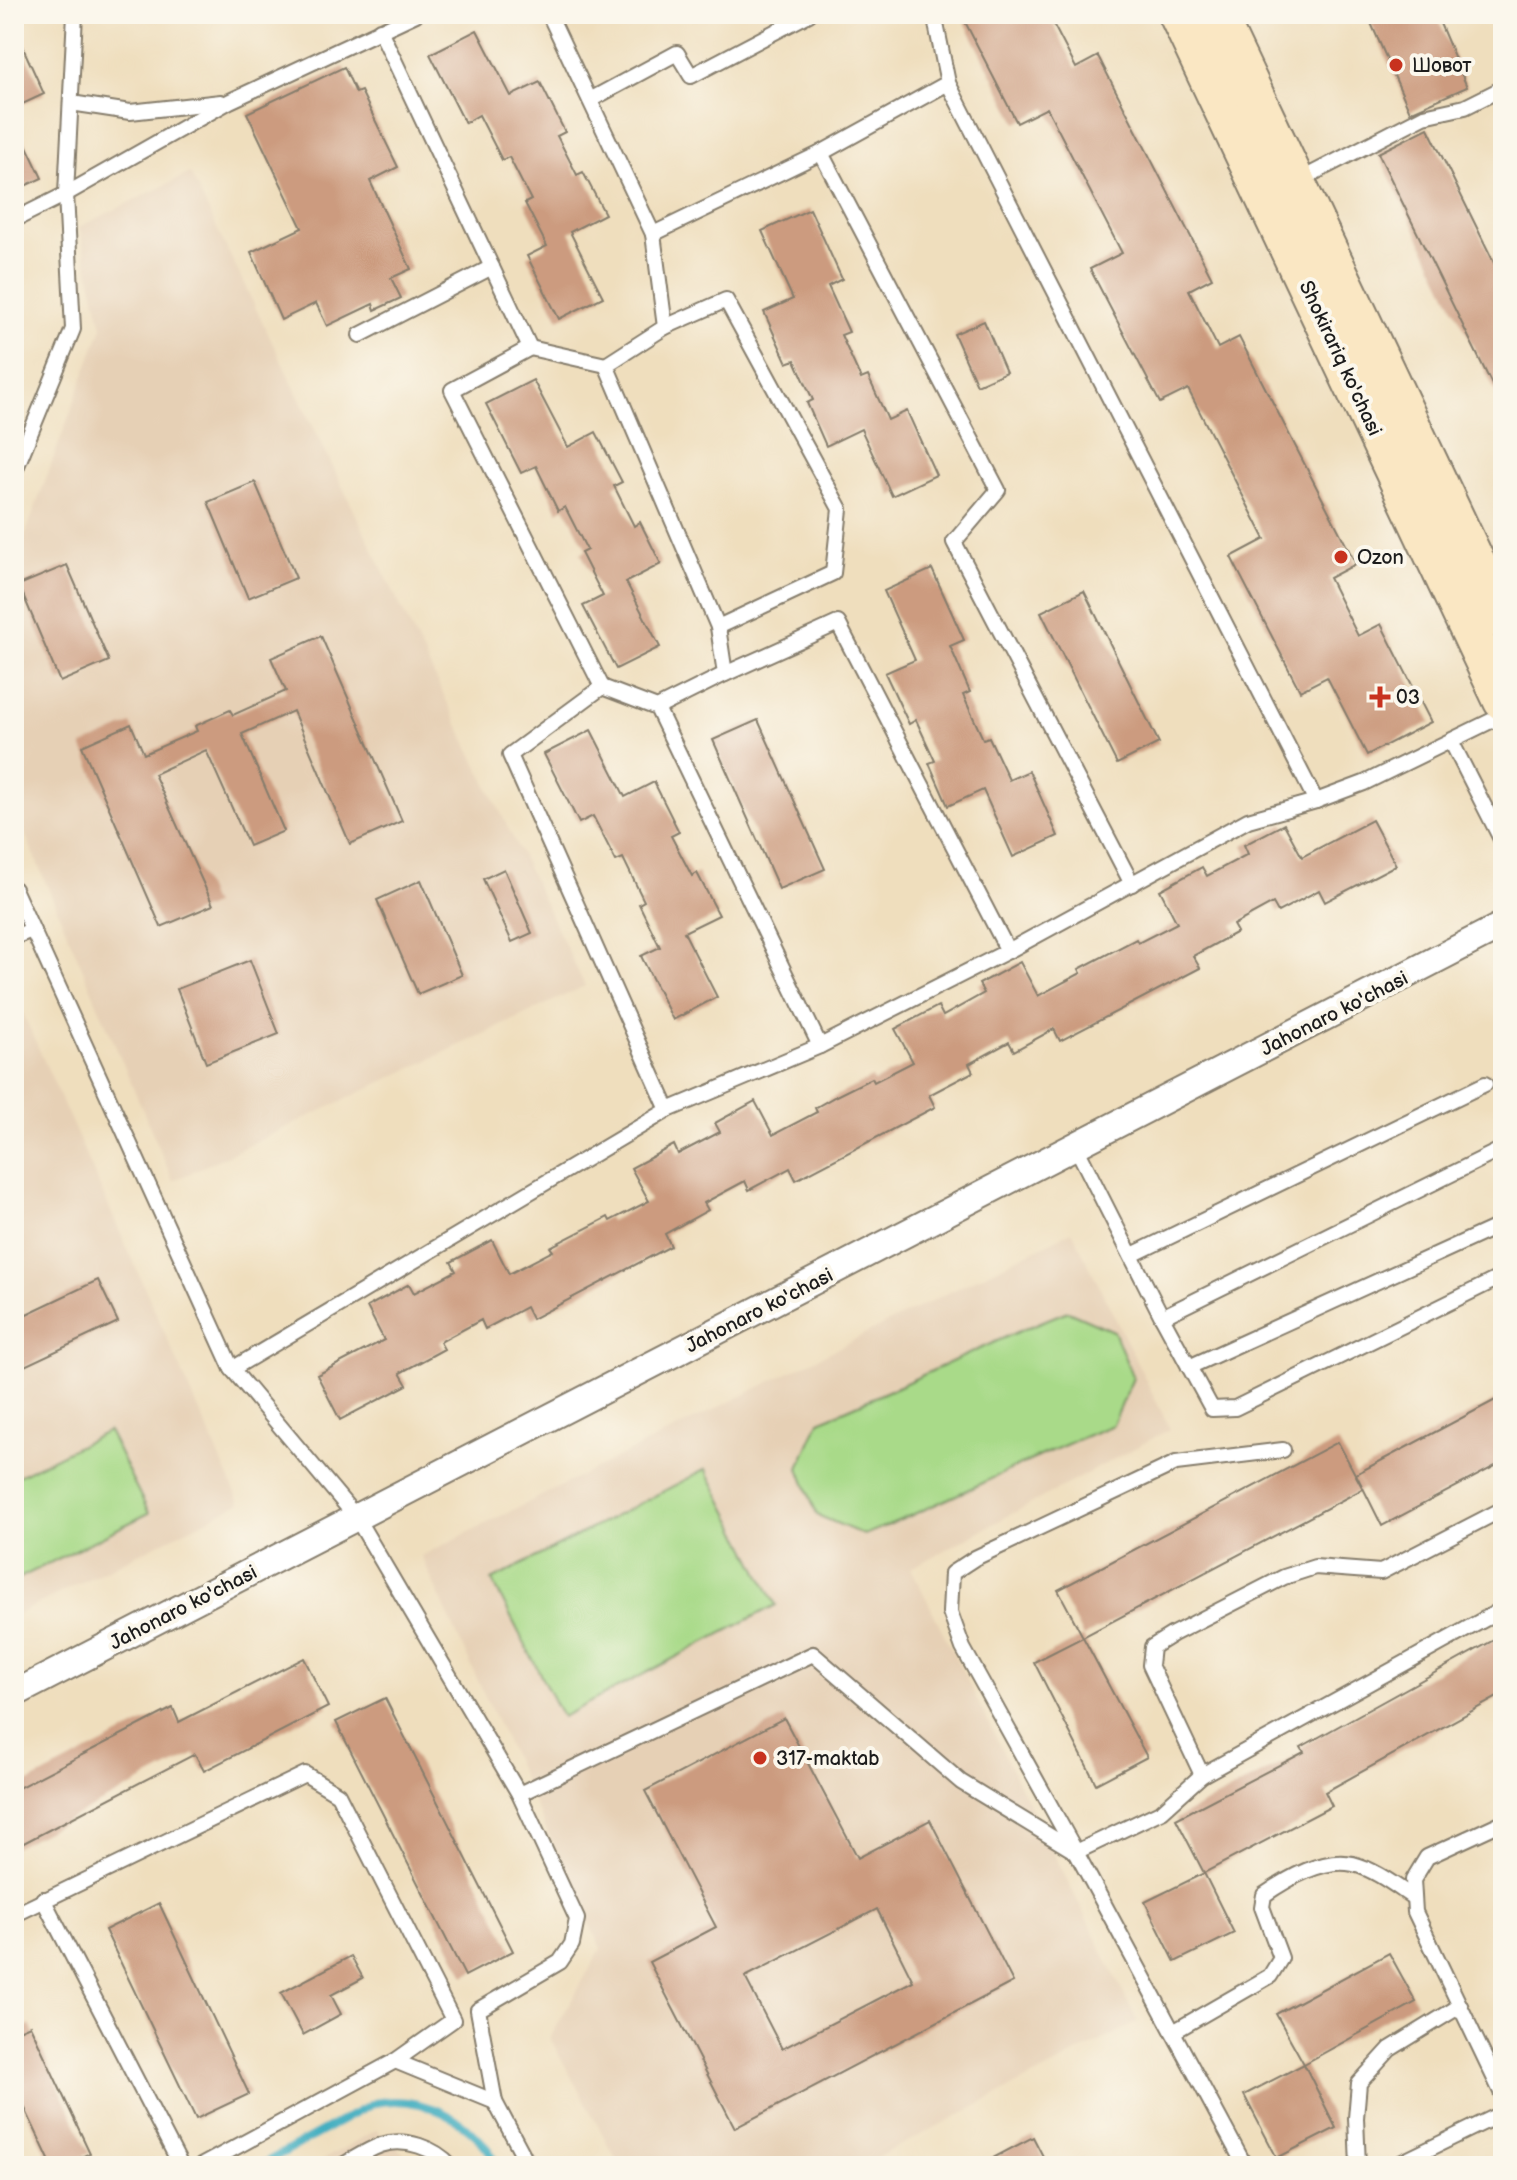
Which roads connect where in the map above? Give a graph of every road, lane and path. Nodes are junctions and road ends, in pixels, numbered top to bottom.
1 (75, 14) edge
2 (416, 14) edge
3 (549, 14) edge
4 (809, 14) edge
5 (934, 14) edge
6 (1178, 14) edge
7 (1216, 14) edge
8 (380, 30) junction
9 (948, 83) junction
10 (1503, 88) edge
11 (590, 100) junction
12 (230, 101) junction
13 (71, 103) junction
14 (821, 153) junction
15 (1296, 182) junction
16 (66, 194) junction
17 (14, 220) edge
18 (653, 234) junction
19 (492, 267) junction
20 (665, 327) junction
21 (360, 335) dead end
22 (530, 348) junction
23 (606, 365) junction
24 (14, 473) edge
25 (1503, 620) edge
26 (718, 627) junction
27 (725, 674) junction
28 (602, 687) junction
29 (1503, 701) edge
30 (657, 708) junction
31 (1503, 715) edge
32 (1451, 741) junction
33 (1316, 801) junction
34 (1503, 843) edge
35 (1132, 884) junction
36 (14, 889) edge
37 (1503, 925) edge
38 (32, 930) junction
39 (14, 937) edge
40 (1008, 951) junction
41 (820, 1046) junction
42 (1485, 1084) dead end
43 (668, 1110) junction
44 (1076, 1147) junction
45 (1500, 1150) dead end
46 (1503, 1224) edge
47 (1132, 1255) junction
48 (1503, 1276) edge
49 (1162, 1317) junction
50 (1189, 1367) junction
51 (232, 1369) junction
52 (1283, 1450) dead end
53 (1503, 1509) edge
54 (356, 1517) junction
55 (1503, 1609) edge
56 (14, 1694) edge
57 (1202, 1775) junction
58 (519, 1794) junction
59 (1503, 1822) edge
60 (1076, 1852) junction
61 (1414, 1898) junction
62 (43, 1899) junction
63 (14, 1915) edge
64 (1460, 2006) junction
65 (478, 2010) junction
66 (453, 2020) junction
67 (1173, 2032) junction
68 (395, 2061) junction
69 (1503, 2096) edge
70 (495, 2102) junction
71 (1503, 2113) edge
72 (181, 2166) edge
73 (201, 2166) edge
74 (341, 2166) edge
75 (451, 2166) edge
76 (529, 2166) edge
77 (1245, 2166) edge
78 (1358, 2166) edge
79 (1394, 2166) edge

1 - 13 lane
2 - 8 lane
3 - 11 lane
4 - 11 lane
5 - 9 lane
6 - 29 main road, Shokirariq ko'chasi
7 - 15 main road, Shokirariq ko'chasi
8 - 12 lane
8 - 19 lane
9 - 14 lane
9 - 33 lane
10 - 15 lane
11 - 18 lane
12 - 13 lane
12 - 16 lane
13 - 16 lane
14 - 18 lane
14 - 35 lane
15 - 25 main road, Shokirariq ko'chasi
16 - 17 lane
16 - 24 lane
18 - 20 lane
19 - 21 lane
19 - 22 lane
20 - 23 lane
20 - 26 lane
22 - 23 lane
22 - 28 lane
23 - 26 lane
26 - 27 lane
27 - 30 lane
27 - 40 lane
28 - 30 lane
28 - 43 lane
30 - 41 lane
31 - 32 lane
32 - 33 lane
32 - 34 lane
33 - 35 lane
35 - 40 lane
36 - 38 lane
37 - 44 street, Jahonaro ko'chasi
38 - 39 lane
38 - 51 lane
40 - 41 lane
41 - 43 lane
42 - 47 lane
43 - 51 lane
44 - 47 lane
44 - 54 street, Jahonaro ko'chasi
45 - 49 lane
46 - 50 lane
47 - 49 lane
48 - 50 lane
49 - 50 lane
51 - 54 lane
52 - 60 lane
53 - 57 lane
54 - 56 street, Jahonaro ko'chasi
54 - 58 lane
55 - 57 lane
57 - 60 lane
58 - 60 lane
58 - 65 lane
59 - 61 lane
60 - 67 lane
61 - 64 lane
61 - 67 lane
62 - 63 lane
62 - 66 lane
62 - 72 lane
64 - 69 lane
64 - 78 lane
65 - 66 lane
65 - 70 lane
66 - 68 lane
67 - 77 lane
68 - 70 lane
68 - 73 lane
70 - 76 lane
71 - 79 lane
74 - 75 lane

